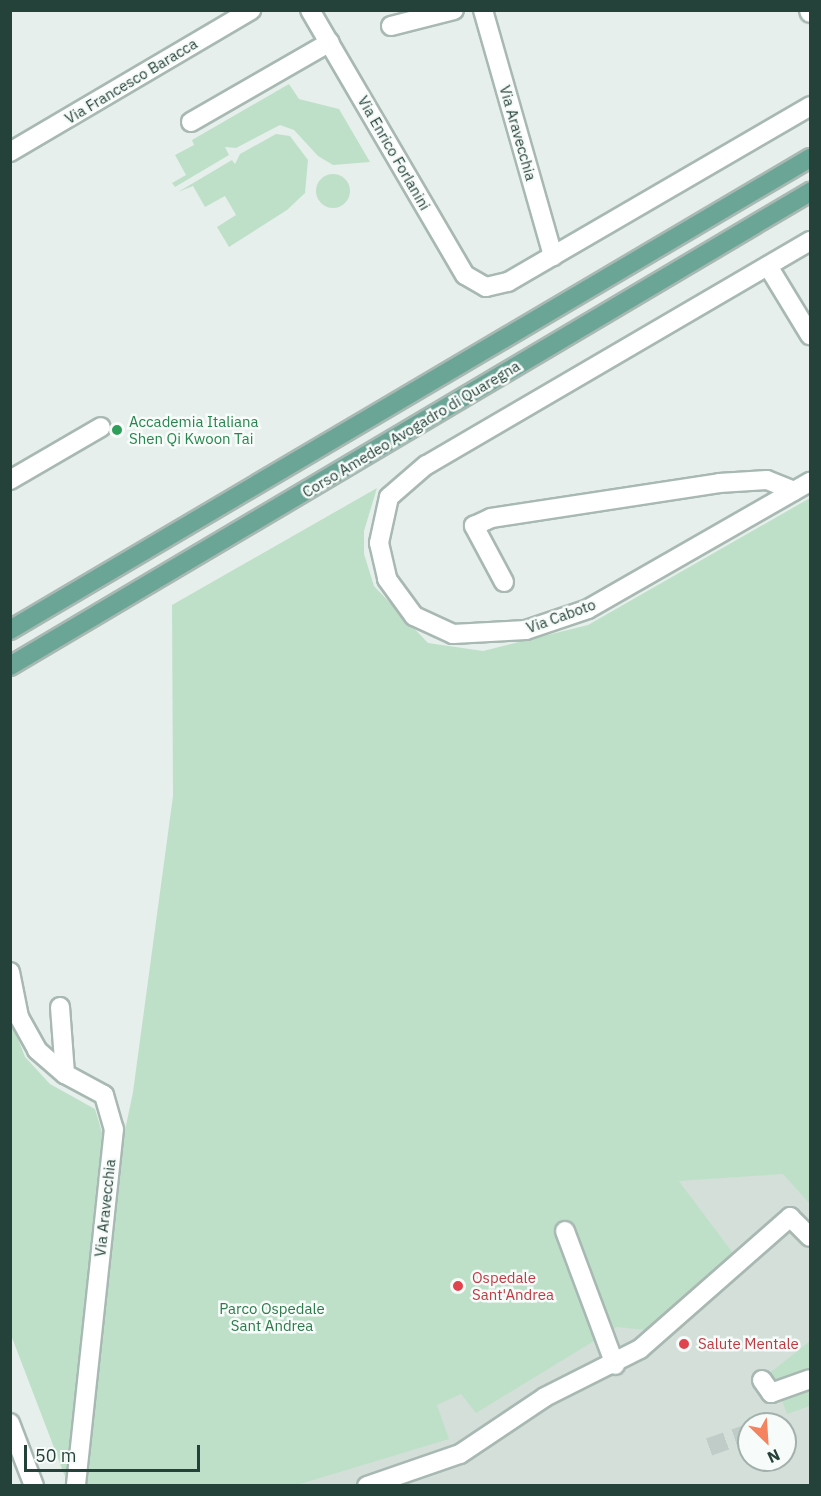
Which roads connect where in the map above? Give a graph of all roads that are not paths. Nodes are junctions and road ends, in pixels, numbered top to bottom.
1 (251, 10) edge
2 (310, 10) edge
3 (454, 10) edge
4 (483, 10) edge
5 (391, 26) dead end
6 (330, 42) junction
7 (810, 106) edge
8 (191, 122) dead end
9 (10, 152) edge
10 (810, 158) edge
11 (810, 192) edge
12 (810, 241) edge
13 (553, 256) junction
14 (768, 266) junction
15 (810, 334) edge
16 (101, 427) dead end
17 (10, 480) edge
18 (810, 482) edge
19 (794, 491) junction
20 (504, 582) dead end
21 (10, 630) edge
22 (10, 666) edge
23 (10, 972) edge
24 (60, 1007) dead end
25 (65, 1074) junction
26 (565, 1231) dead end
27 (810, 1237) edge
28 (615, 1365) junction
29 (810, 1379) edge
30 (762, 1380) dead end
31 (10, 1423) edge
32 (34, 1485) edge
33 (76, 1485) edge
34 (367, 1485) edge

1 - 9 street, Via Francesco Baracca
2 - 6 street, Via Enrico Forlanini
3 - 5 street
4 - 13 street, Via Aravecchia
6 - 8 street
6 - 13 street, Via Enrico Forlanini
7 - 13 street
10 - 21 main road, Corso Amedeo Avogadro di Quaregna
11 - 22 main road, Corso Amedeo Avogadro di Quaregna
12 - 14 street
14 - 15 street
14 - 19 street, Via Caboto
16 - 17 street
18 - 19 street, Via Caboto
19 - 20 street
23 - 25 street, Via Aravecchia
24 - 25 street
25 - 33 street, Via Aravecchia
26 - 28 street
27 - 28 street
28 - 34 street
29 - 30 street
31 - 32 street

